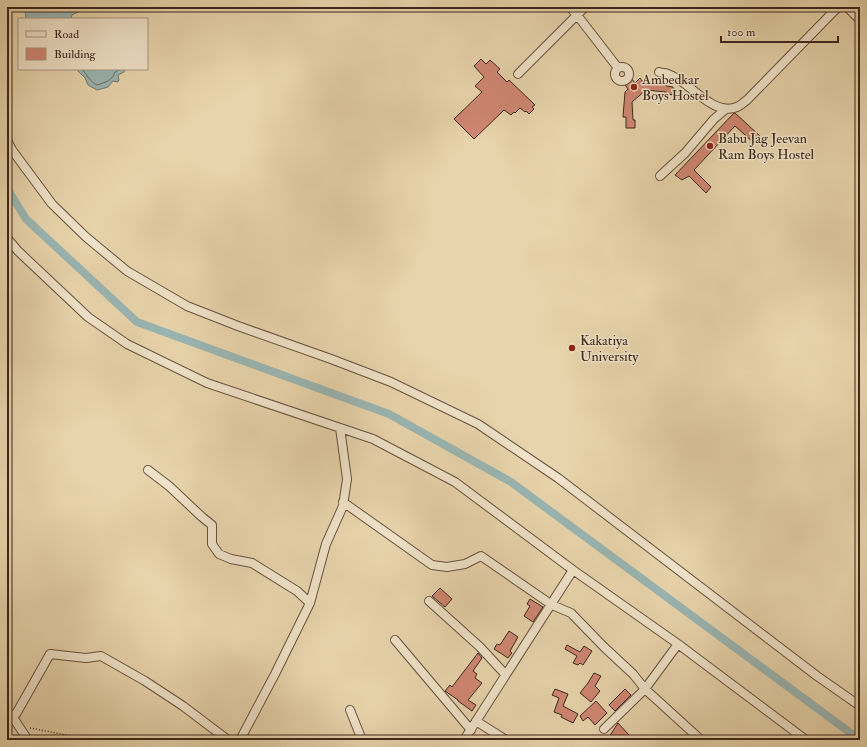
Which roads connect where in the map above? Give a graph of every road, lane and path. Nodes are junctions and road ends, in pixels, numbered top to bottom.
1 (565, 7) edge
2 (570, 7) edge
3 (585, 7) edge
4 (838, 7) edge
5 (847, 7) edge
6 (578, 15) junction
7 (860, 20) edge
8 (618, 68) dead end
9 (659, 72) dead end
10 (518, 74) dead end
11 (726, 109) junction
12 (7, 140) edge
13 (660, 176) dead end
14 (7, 238) edge
15 (340, 428) junction
16 (148, 470) dead end
17 (344, 502) junction
18 (573, 570) junction
19 (429, 601) dead end
20 (310, 603) junction
21 (552, 605) junction
22 (396, 640) dead end
23 (678, 644) junction
24 (505, 674) junction
25 (645, 689) junction
26 (860, 706) edge
27 (350, 710) dead end
28 (9, 716) edge
29 (476, 721) junction
30 (26, 726) dead end
31 (604, 729) dead end
32 (471, 730) junction
33 (28, 740) edge
34 (94, 740) edge
35 (228, 740) edge
36 (240, 740) edge
37 (362, 740) edge
38 (464, 740) edge
39 (506, 740) edge
40 (700, 740) edge
41 (806, 740) edge

1 - 2 street
2 - 6 street
3 - 6 street
4 - 11 street
5 - 7 street
6 - 8 street
6 - 10 street
9 - 11 street
11 - 13 street
12 - 26 street
14 - 15 street
15 - 17 street
15 - 18 street
16 - 20 street
17 - 20 street
17 - 21 street
18 - 21 street
18 - 23 street
19 - 24 street
20 - 36 street
21 - 24 street
21 - 25 street
22 - 32 street
23 - 25 street
23 - 41 street
24 - 29 street
25 - 31 street
25 - 40 street
27 - 37 street
28 - 33 street
28 - 35 street
29 - 32 street
29 - 39 street
30 - 34 path
32 - 38 street

